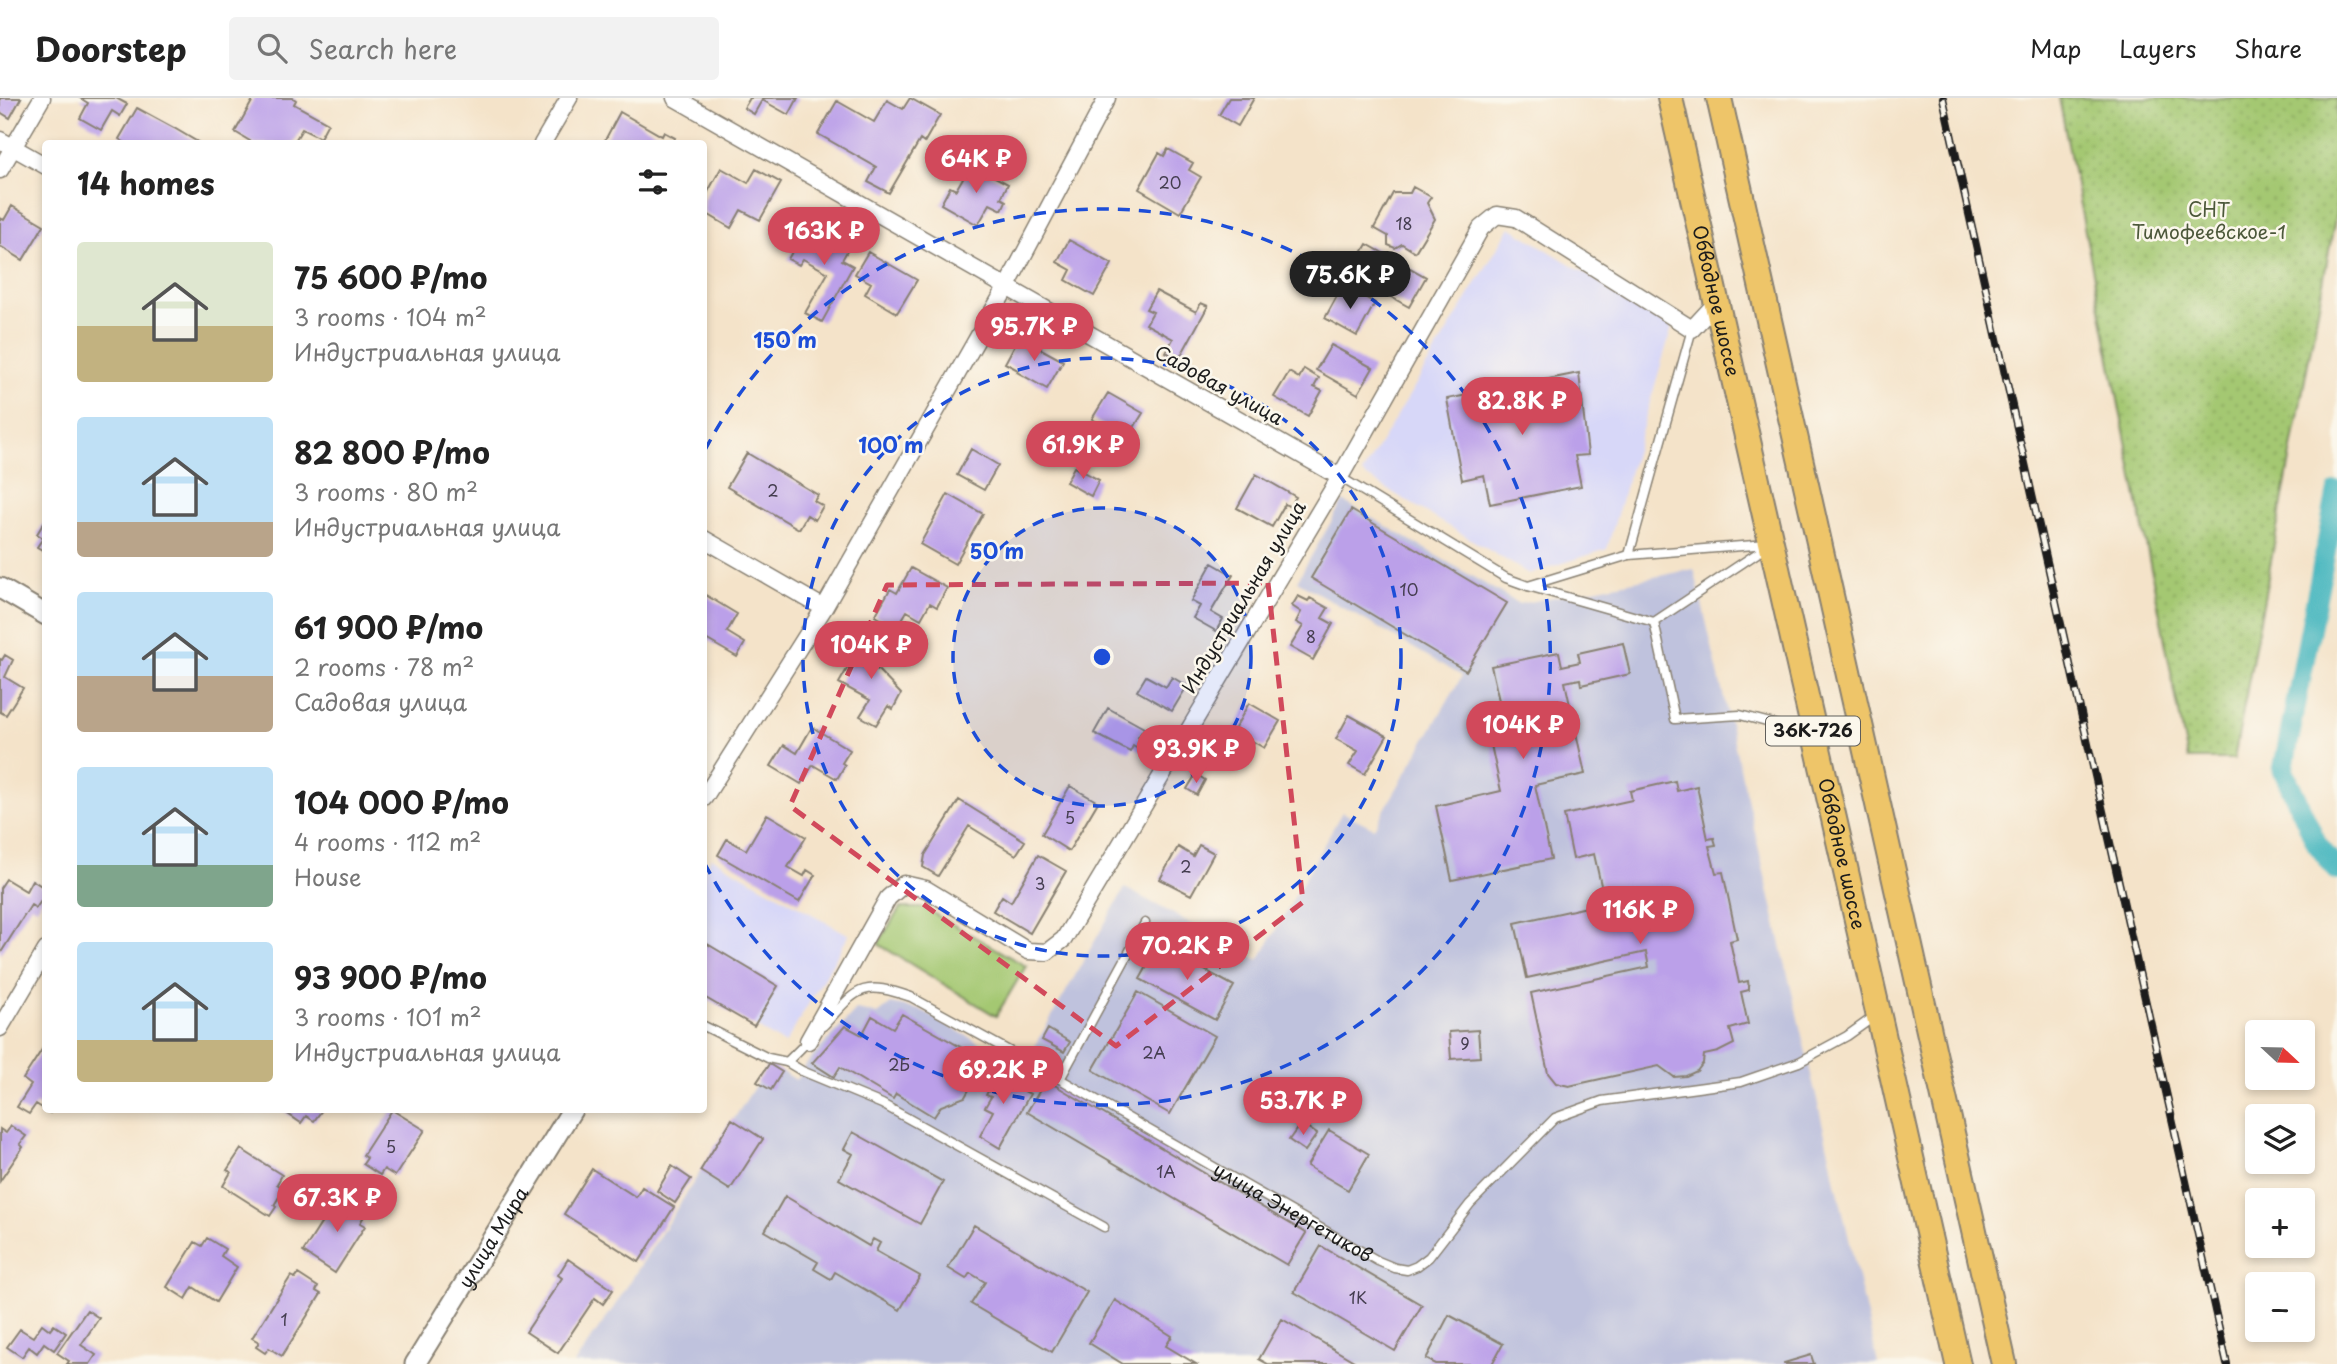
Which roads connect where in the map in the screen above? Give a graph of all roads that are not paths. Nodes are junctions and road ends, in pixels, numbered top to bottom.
1 (42, 98) edge
2 (569, 98) edge
3 (675, 98) edge
4 (1107, 98) edge
5 (1670, 98) edge
6 (1719, 98) edge
7 (544, 140) edge
8 (6, 144) edge
9 (42, 164) edge
10 (0, 170) edge
11 (1006, 289) junction
12 (1717, 302) junction
13 (1692, 329) junction
14 (1340, 477) junction
15 (707, 541) edge
16 (1770, 544) junction
17 (1629, 555) junction
18 (1528, 586) junction
19 (0, 588) edge
20 (824, 608) junction
21 (42, 613) edge
22 (1654, 622) junction
23 (1814, 734) junction
24 (707, 793) edge
25 (1145, 923) dead end
26 (42, 957) edge
27 (1877, 1014) junction
28 (0, 1028) edge
29 (707, 1028) edge
30 (808, 1041) junction
31 (787, 1062) junction
32 (1060, 1079) junction
33 (570, 1113) edge
34 (1104, 1227) dead end
35 (415, 1364) edge
36 (1958, 1364) edge
37 (2004, 1364) edge

1 - 8 street
2 - 7 street
3 - 11 street, Садовая улица
4 - 11 street
5 - 12 main road, Обводное шоссе / 36К-726
6 - 37 main road, 36К-726
8 - 9 street
8 - 10 street
11 - 14 street, Садовая улица
11 - 20 street
12 - 13 street
12 - 16 main road, Обводное шоссе / 36К-726
13 - 14 street, Индустриальная улица
13 - 17 lane
14 - 18 lane, Садовая улица
14 - 30 street, Индустриальная улица
15 - 20 street
16 - 17 lane
16 - 22 lane
16 - 23 main road, Обводное шоссе / 36К-726
17 - 18 lane
18 - 22 lane, Садовая улица
19 - 21 street
20 - 24 street
22 - 23 lane
23 - 27 main road, Обводное шоссе / 36К-726
25 - 32 lane
26 - 28 street
27 - 32 lane, улица Энергетиков
27 - 36 main road, Обводное шоссе / 36К-726
29 - 31 lane
30 - 31 lane, улица Энергетиков
30 - 32 lane, улица Энергетиков
31 - 34 lane
33 - 35 street, улица Мира

